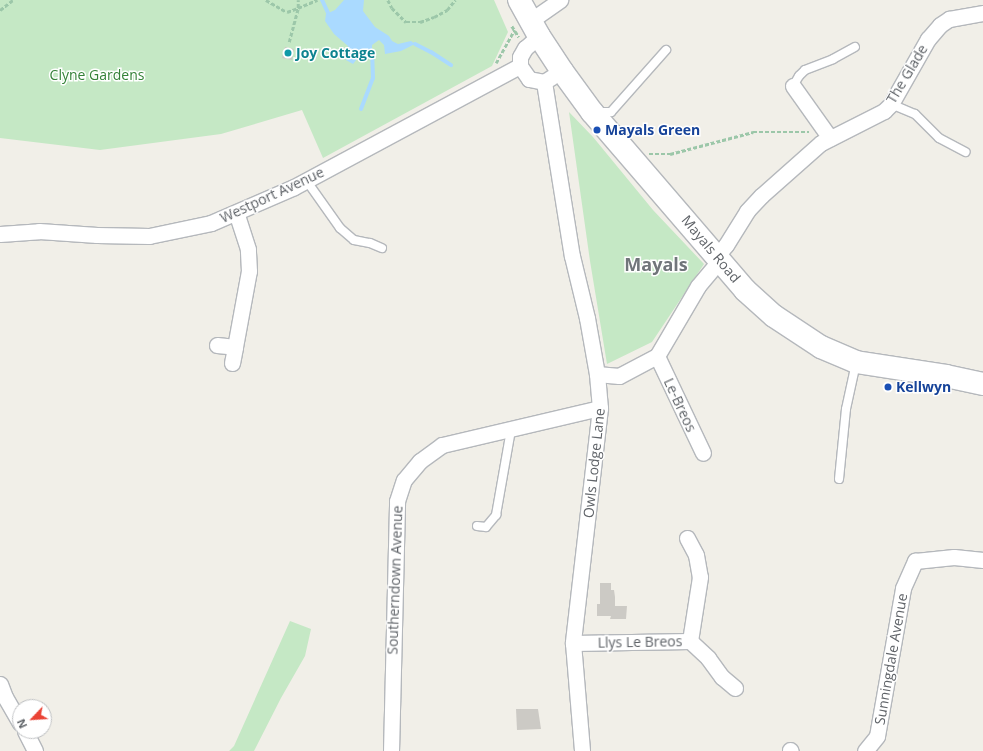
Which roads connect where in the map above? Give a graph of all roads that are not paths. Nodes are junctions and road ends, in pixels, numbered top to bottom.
1 (519, 0) edge
2 (560, 0) edge
3 (983, 13) edge
4 (527, 29) junction
5 (855, 47) dead end
6 (666, 50) dead end
7 (520, 66) junction
8 (553, 77) junction
9 (793, 86) joint
10 (891, 104) junction
11 (592, 112) junction
12 (826, 141) junction
13 (965, 152) dead end
14 (306, 180) junction
15 (236, 213) junction
16 (0, 234) edge
17 (382, 248) dead end
18 (719, 258) junction
19 (217, 345) dead end
20 (235, 347) junction
21 (657, 356) junction
22 (856, 362) junction
23 (232, 363) dead end
24 (597, 374) junction
25 (983, 384) edge
26 (600, 408) junction
27 (511, 430) junction
28 (702, 453) dead end
29 (839, 479) dead end
30 (477, 526) dead end
31 (687, 538) dead end
32 (983, 560) edge
33 (690, 642) junction
34 (573, 643) junction
35 (0, 684) edge
36 (735, 688) dead end
37 (12, 709) edge
38 (29, 739) edge
39 (35, 751) edge
40 (391, 751) edge
41 (582, 751) edge
42 (865, 751) edge

1 - 4 main road, Mayals Road
2 - 4 street
3 - 10 street, The Glade
4 - 7 street
4 - 8 main road, Mayals Road
5 - 9 lane
6 - 11 lane
7 - 8 street
7 - 14 street, Westport Avenue
8 - 11 main road, Mayals Road
8 - 24 street, Owls Lodge Lane
9 - 12 street
10 - 12 street, The Glade
10 - 13 lane
11 - 18 main road, Mayals Road
12 - 18 street
14 - 15 street, Westport Avenue
14 - 17 lane
15 - 16 street, Westport Avenue
15 - 20 street
18 - 21 street
18 - 22 main road, Mayals Road
19 - 20 street
20 - 23 street
21 - 24 street
21 - 28 street, Le-Breos
22 - 25 main road, Mayals Road
22 - 29 lane
24 - 26 street, Owls Lodge Lane
26 - 27 street, Southerndown Avenue
26 - 34 street, Owls Lodge Lane
27 - 30 lane
27 - 40 street, Southerndown Avenue
31 - 33 street
32 - 42 street, Sunningdale Avenue
33 - 34 street, Llys Le Breos
33 - 36 street, Llys Le Breos
34 - 41 street, Owls Lodge Lane
35 - 37 street
38 - 39 street

